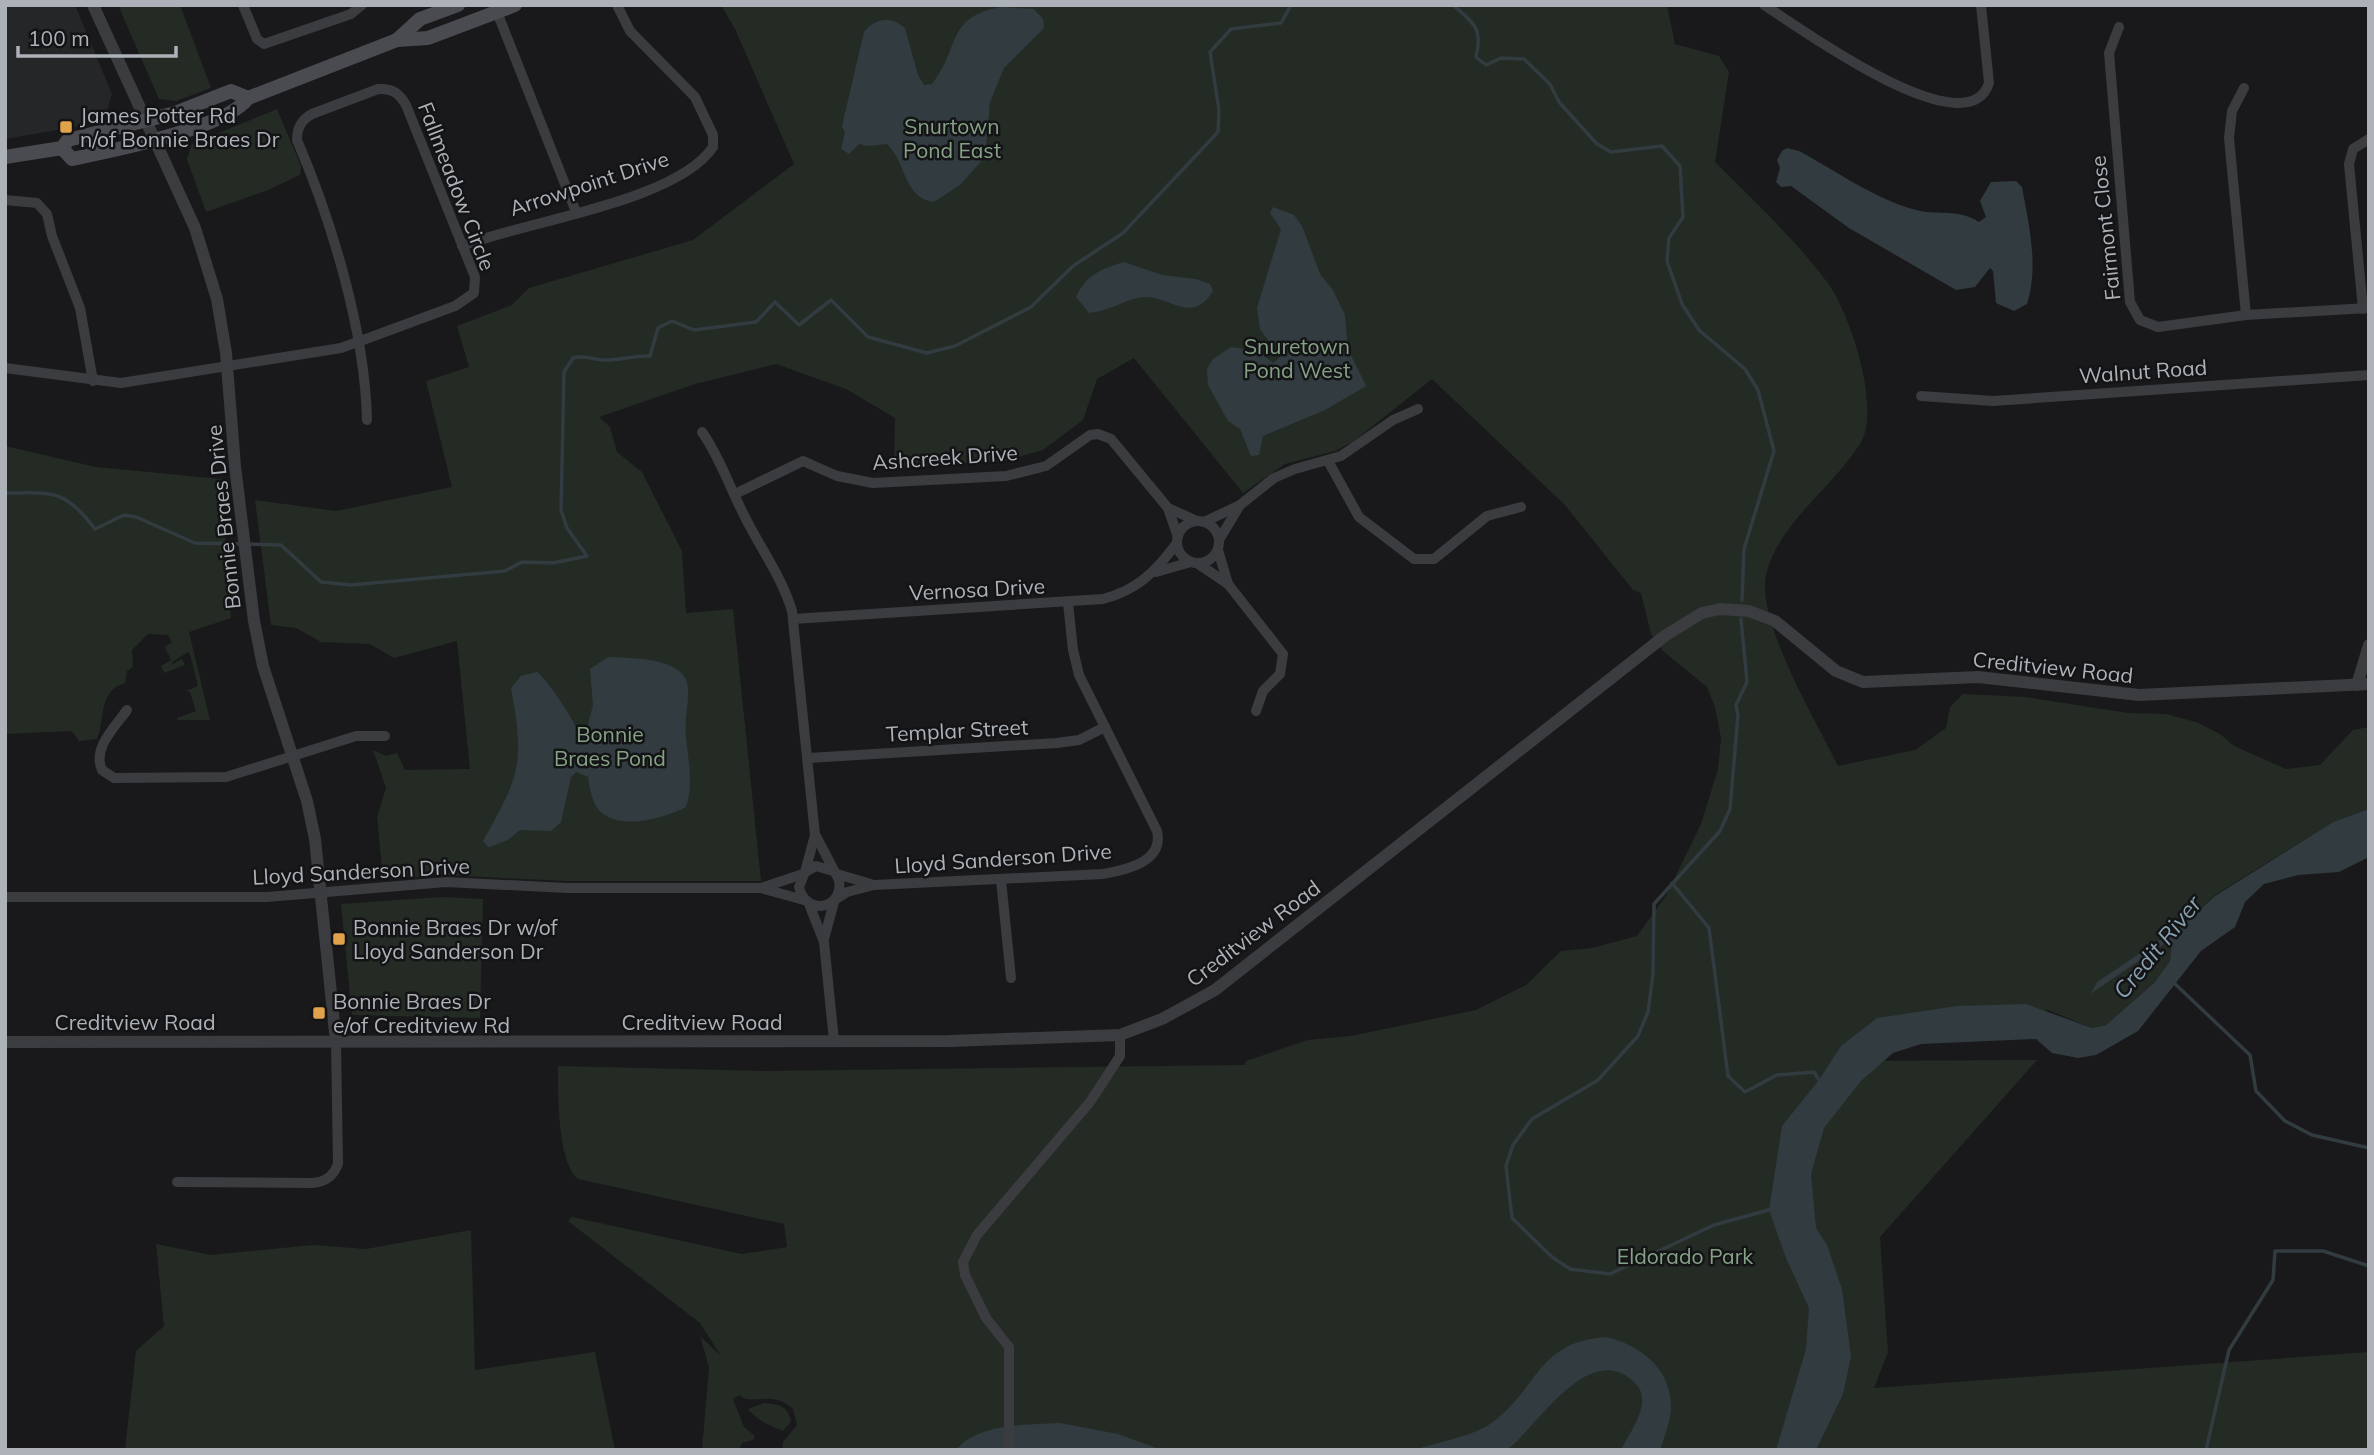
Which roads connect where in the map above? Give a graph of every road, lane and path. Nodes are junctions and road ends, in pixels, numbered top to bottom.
1 (93, 5) edge
2 (243, 5) edge
3 (362, 5) edge
4 (458, 5) edge
5 (516, 5) edge
6 (617, 5) edge
7 (1764, 5) edge
8 (1981, 5) edge
9 (497, 12) junction
10 (2119, 27) dead end
11 (397, 40) junction
12 (2244, 88) dead end
13 (248, 98) junction
14 (145, 121) junction
15 (154, 139) junction
16 (2369, 139) edge
17 (62, 148) junction
18 (5, 157) edge
19 (5, 200) edge
20 (576, 212) junction
21 (462, 246) junction
22 (2366, 308) edge
23 (2246, 315) junction
24 (357, 342) junction
25 (227, 367) junction
26 (5, 368) edge
27 (2369, 375) edge
28 (93, 382) junction
29 (1921, 396) dead end
30 (1418, 409) dead end
31 (367, 420) dead end
32 (702, 432) dead end
33 (1328, 461) junction
34 (735, 494) junction
35 (1240, 505) junction
36 (1521, 507) dead end
37 (1168, 508) junction
38 (1201, 522) junction
39 (1178, 540) junction
40 (1218, 545) junction
41 (1194, 563) junction
42 (1156, 572) junction
43 (1228, 584) junction
44 (1068, 603) junction
45 (793, 619) junction
46 (2369, 645) edge
47 (2363, 684) edge
48 (127, 710) dead end
49 (1256, 711) dead end
50 (1105, 727) junction
51 (385, 736) dead end
52 (293, 757) junction
53 (808, 758) junction
54 (815, 835) junction
55 (835, 872) junction
56 (804, 873) junction
57 (1001, 880) junction
58 (874, 885) junction
59 (761, 888) junction
60 (322, 891) junction
61 (5, 897) edge
62 (835, 901) junction
63 (807, 902) junction
64 (824, 942) junction
65 (1011, 978) dead end
66 (1120, 1035) junction
67 (834, 1041) junction
68 (5, 1042) edge
69 (336, 1042) junction
70 (177, 1182) dead end
71 (1009, 1450) edge

1 - 14 street, Bonnie Braes Drive
2 - 3 street
4 - 11 main road
5 - 9 main road
6 - 20 street, Arrowpoint Drive
7 - 8 street
9 - 11 main road
9 - 20 street
10 - 23 street, Fairmont Close
11 - 13 main road
12 - 23 street
13 - 14 main road
13 - 15 main road
14 - 15 street, Bonnie Braes Drive
14 - 17 main road
15 - 17 main road
15 - 25 street, Bonnie Braes Drive
16 - 22 street
17 - 18 main road
19 - 28 street
20 - 21 street, Arrowpoint Drive
21 - 24 street, Fallmeadow Circle
21 - 24 street, Fallmeadow Circle
22 - 23 street, Fairmont Close
24 - 25 street, Fallmeadow Circle
24 - 31 street
25 - 28 street, Fallmeadow Circle
25 - 52 street, Bonnie Braes Drive
26 - 28 street, Fallmeadow Circle
27 - 29 street, Walnut Road
30 - 33 street
32 - 34 street
33 - 35 street
33 - 36 street
34 - 37 street, Ashcreek Drive
34 - 45 street
35 - 38 street
35 - 40 street
37 - 38 street, Ashcreek Drive
37 - 39 street, Ashcreek Drive
38 - 39 street
38 - 40 street
39 - 41 street
39 - 42 street, Vernosa Drive
40 - 41 street
40 - 43 street
41 - 42 street, Vernosa Drive
41 - 43 street
42 - 44 street, Vernosa Drive
43 - 49 street
44 - 45 street, Vernosa Drive
44 - 50 street, Lloyd Sanderson Drive
45 - 53 street
46 - 47 street
47 - 66 street, Creditview Road
48 - 52 street
50 - 53 street, Templar Street
50 - 57 street, Lloyd Sanderson Drive
51 - 52 street
52 - 60 street, Bonnie Braes Drive
53 - 54 street
54 - 55 street
54 - 56 street
55 - 56 street
55 - 58 street, Lloyd Sanderson Drive
55 - 62 street
56 - 59 street, Lloyd Sanderson Drive
56 - 63 street
57 - 58 street, Lloyd Sanderson Drive
57 - 65 street
58 - 62 street, Lloyd Sanderson Drive
59 - 60 street, Lloyd Sanderson Drive
59 - 63 street, Lloyd Sanderson Drive
60 - 61 street, Lloyd Sanderson Drive
60 - 69 street, Bonnie Braes Drive
62 - 63 street
62 - 64 street
63 - 64 street
64 - 67 street
66 - 67 street, Creditview Road
66 - 71 street
67 - 69 street, Creditview Road
68 - 69 street, Creditview Road
69 - 70 street

